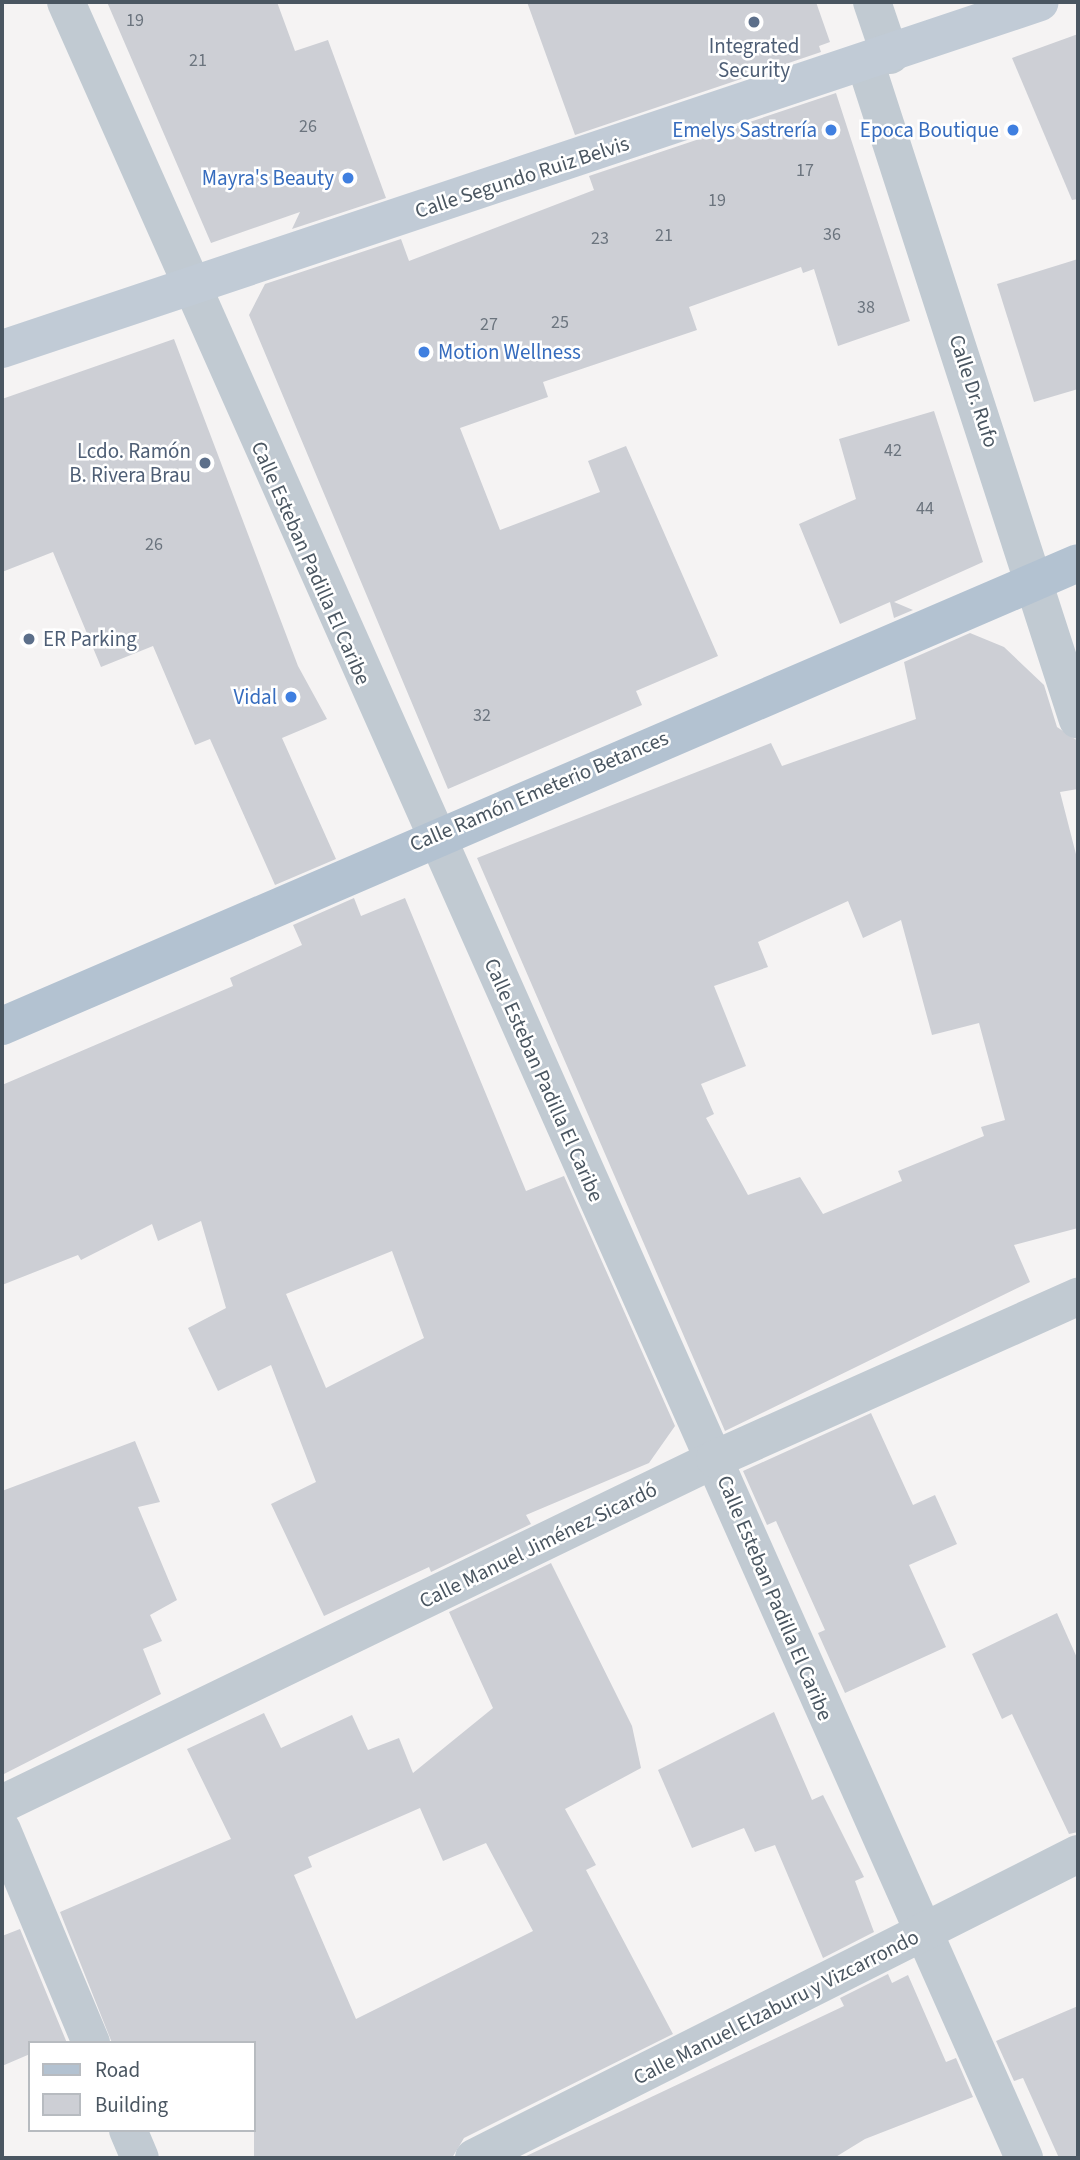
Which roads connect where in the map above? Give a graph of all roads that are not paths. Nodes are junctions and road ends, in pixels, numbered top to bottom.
1 (66, 2) edge
2 (872, 2) edge
3 (1040, 2) edge
4 (878, 60) junction
5 (187, 287) junction
6 (2, 349) edge
7 (1078, 563) edge
8 (1037, 578) junction
9 (1078, 719) edge
10 (433, 836) junction
11 (2, 1026) edge
12 (1078, 1297) edge
13 (715, 1459) junction
14 (2, 1804) edge
15 (2, 1830) edge
16 (1078, 1854) edge
17 (922, 1935) junction
18 (90, 2041) edge
19 (129, 2132) edge
20 (140, 2158) edge
21 (474, 2158) edge
22 (1024, 2158) edge

1 - 5 street, Calle Esteban Padilla El Caribe
2 - 4 street, Calle Dr. Rufo
3 - 4 street, Calle Segundo Ruiz Belvis
4 - 5 street, Calle Segundo Ruiz Belvis
4 - 8 street, Calle Dr. Rufo
5 - 6 street, Calle Segundo Ruiz Belvis
5 - 10 street, Calle Esteban Padilla El Caribe
7 - 8 main road, Calle Ramón Emeterio Betances
8 - 9 street, Calle Dr. Rufo
8 - 10 main road, Calle Ramón Emeterio Betances
10 - 11 main road, Calle Ramón Emeterio Betances
10 - 13 street, Calle Esteban Padilla El Caribe
12 - 13 street, Calle Manuel Jiménez Sicardó
13 - 14 street, Calle Manuel Jiménez Sicardó
13 - 17 street, Calle Esteban Padilla El Caribe
15 - 18 street
16 - 17 street, Calle Manuel Elzaburu y Vizcarrondo
17 - 21 street, Calle Manuel Elzaburu y Vizcarrondo
17 - 22 street, Calle Esteban Padilla El Caribe
19 - 20 street

